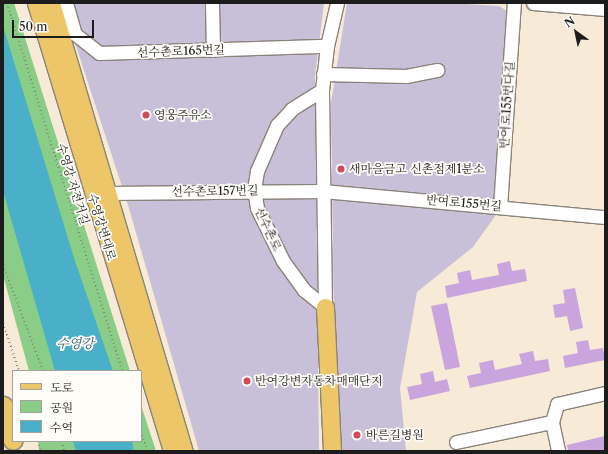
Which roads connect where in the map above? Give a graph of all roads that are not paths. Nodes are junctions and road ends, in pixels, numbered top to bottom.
1 (36, 3) edge
2 (51, 3) edge
3 (66, 3) edge
4 (212, 3) edge
5 (337, 3) edge
6 (514, 3) edge
7 (533, 3) edge
8 (605, 9) edge
9 (327, 46) junction
10 (213, 50) junction
11 (437, 70) dead end
12 (323, 74) junction
13 (322, 90) junction
14 (254, 189) junction
15 (323, 191) junction
16 (107, 193) junction
17 (500, 206) junction
18 (605, 217) edge
19 (325, 307) junction
20 (605, 393) edge
21 (3, 406) edge
22 (552, 422) junction
23 (12, 438) edge
24 (456, 442) dead end
25 (172, 451) edge
26 (184, 451) edge
27 (332, 451) edge
28 (558, 451) edge

1 - 25 main road, 수영강변대로
2 - 16 main road, 수영강변대로
3 - 10 street, 선수촌로165번길
4 - 10 street
5 - 9 street
6 - 17 street, 반여로155번다길
7 - 8 street
9 - 10 street, 선수촌로165번길
9 - 12 street
11 - 12 street
12 - 13 street
13 - 14 street, 선수촌로
13 - 15 street
14 - 15 street, 선수촌로157번길
14 - 16 street, 선수촌로157번길
14 - 19 street, 선수촌로
15 - 17 street, 반여로155번길
15 - 19 street
16 - 26 main road, 수영강변대로
17 - 18 street, 반여로155번길
19 - 27 main road
20 - 22 street
21 - 23 highway
22 - 24 street
22 - 28 street

